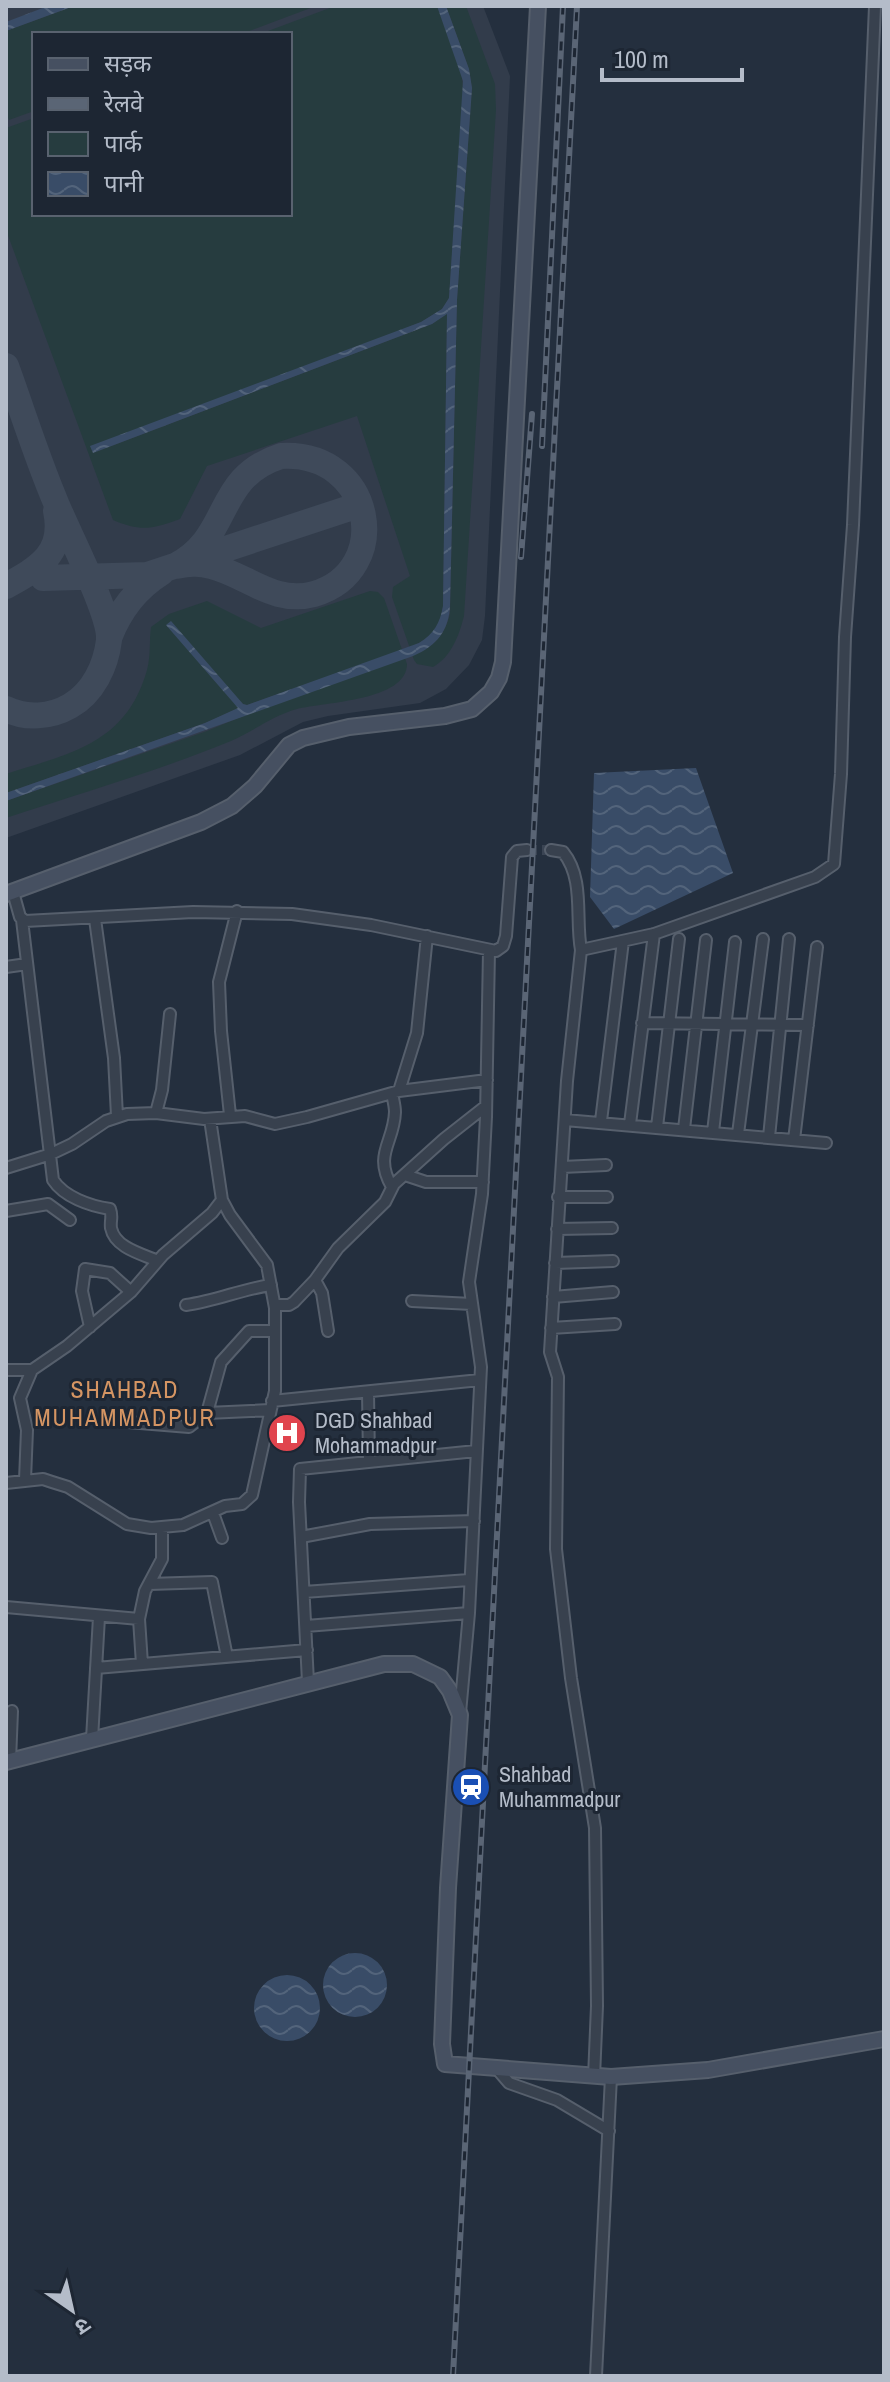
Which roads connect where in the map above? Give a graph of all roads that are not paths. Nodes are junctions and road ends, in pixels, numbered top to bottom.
1 (538, 6) edge
2 (875, 6) edge
3 (527, 850) dead end
4 (551, 850) dead end
5 (10, 893) edge
6 (237, 911) junction
7 (95, 919) junction
8 (22, 920) junction
9 (654, 934) junction
10 (427, 936) junction
11 (679, 939) dead end
12 (763, 939) dead end
13 (789, 939) dead end
14 (706, 940) dead end
15 (623, 941) junction
16 (735, 942) dead end
17 (817, 947) dead end
18 (581, 950) junction
19 (489, 951) junction
20 (27, 964) junction
21 (6, 967) edge
22 (170, 1014) dead end
23 (642, 1023) junction
24 (669, 1023) junction
25 (696, 1024) junction
26 (753, 1025) junction
27 (781, 1025) junction
28 (808, 1025) junction
29 (725, 1026) junction
30 (487, 1080) junction
31 (396, 1092) junction
32 (486, 1106) junction
33 (156, 1113) junction
34 (230, 1115) junction
35 (117, 1116) junction
36 (210, 1119) junction
37 (601, 1121) junction
38 (630, 1124) junction
39 (565, 1126) junction
40 (657, 1127) junction
41 (684, 1129) junction
42 (713, 1132) junction
43 (738, 1134) junction
44 (769, 1137) junction
45 (794, 1140) junction
46 (826, 1143) dead end
47 (51, 1154) junction
48 (606, 1165) dead end
49 (562, 1167) junction
50 (6, 1168) edge
51 (405, 1175) junction
52 (483, 1182) junction
53 (392, 1187) junction
54 (558, 1197) junction
55 (607, 1197) dead end
56 (222, 1200) junction
57 (6, 1211) edge
58 (70, 1220) dead end
59 (612, 1228) dead end
60 (557, 1229) junction
61 (158, 1261) junction
62 (613, 1261) dead end
63 (555, 1263) junction
64 (315, 1280) junction
65 (271, 1285) junction
66 (131, 1292) junction
67 (613, 1292) dead end
68 (553, 1297) junction
69 (412, 1301) dead end
70 (472, 1304) junction
71 (186, 1305) dead end
72 (275, 1305) junction
73 (615, 1324) dead end
74 (90, 1327) junction
75 (551, 1328) junction
76 (275, 1331) junction
77 (328, 1331) dead end
78 (6, 1370) edge
79 (32, 1370) junction
80 (480, 1380) junction
81 (368, 1392) junction
82 (271, 1406) junction
83 (207, 1413) junction
84 (128, 1422) dead end
85 (476, 1451) junction
86 (369, 1461) junction
87 (25, 1480) junction
88 (6, 1483) edge
89 (213, 1513) junction
90 (474, 1521) junction
91 (162, 1528) junction
92 (301, 1537) junction
93 (222, 1538) dead end
94 (469, 1580) junction
95 (149, 1584) junction
96 (304, 1592) junction
97 (6, 1607) edge
98 (469, 1613) junction
99 (99, 1617) junction
100 (139, 1619) junction
101 (306, 1626) junction
102 (307, 1650) junction
103 (227, 1657) junction
104 (142, 1664) junction
105 (96, 1668) junction
106 (308, 1682) junction
107 (12, 1711) dead end
108 (460, 1715) junction
109 (92, 1739) junction
110 (8, 1761) edge
111 (884, 2039) edge
112 (497, 2069) junction
113 (594, 2077) junction
114 (611, 2077) junction
115 (609, 2131) junction
116 (596, 2376) edge

1 - 5 street
2 - 9 street
3 - 19 street
4 - 18 street
5 - 8 street
6 - 7 street
6 - 10 street
6 - 34 street
7 - 8 street
7 - 35 street
8 - 20 street
9 - 15 street
9 - 23 street
10 - 19 street
10 - 31 street
11 - 24 street
12 - 26 street
13 - 27 street
14 - 25 street
15 - 18 street
15 - 37 street
16 - 29 street
17 - 28 street
18 - 39 street
19 - 30 street
20 - 21 street
20 - 47 street
22 - 33 street
23 - 24 street
23 - 38 street
24 - 25 street
24 - 40 street
25 - 29 street
25 - 41 street
26 - 27 street
26 - 29 street
26 - 43 street
27 - 28 street
27 - 44 street
28 - 45 street
29 - 42 street
30 - 31 street
30 - 32 street
31 - 34 street
31 - 53 street
32 - 51 street
32 - 52 street
33 - 35 street
33 - 36 street
34 - 36 street
35 - 47 street
36 - 56 street
37 - 38 street
37 - 39 street
38 - 40 street
39 - 49 street
40 - 41 street
41 - 42 street
42 - 43 street
43 - 44 street
44 - 45 street
45 - 46 street
47 - 50 street
47 - 61 street
48 - 49 street
49 - 54 street
51 - 52 street
51 - 53 street
52 - 70 street
53 - 64 street
54 - 55 street
54 - 60 street
56 - 61 street
56 - 65 street
57 - 58 street
59 - 60 street
60 - 63 street
61 - 66 street
62 - 63 street
63 - 68 street
64 - 72 street
64 - 77 street
65 - 71 street
65 - 72 street
66 - 74 street
66 - 74 street
67 - 68 street
68 - 75 street
69 - 70 street
70 - 80 street
72 - 76 street
73 - 75 street
74 - 79 street
75 - 113 street
76 - 82 street
76 - 83 street
78 - 79 street
79 - 87 street
80 - 81 street
80 - 85 street
81 - 82 street
81 - 86 street
82 - 83 street
82 - 89 street
83 - 84 street
85 - 86 street
85 - 90 street
86 - 92 street
87 - 88 street
87 - 91 street
89 - 91 street
89 - 93 street
90 - 92 street
90 - 94 street
91 - 95 street
92 - 96 street
94 - 96 street
94 - 98 street
95 - 100 street
95 - 103 street
96 - 101 street
97 - 99 street
98 - 101 street
98 - 108 street
99 - 100 street
99 - 105 street
100 - 104 street
101 - 102 street
102 - 103 street
102 - 106 street
103 - 104 street
104 - 105 street
105 - 109 street
106 - 108 street
106 - 109 street
107 - 110 street
108 - 112 street
109 - 110 street
111 - 114 street
112 - 113 street
112 - 115 street
113 - 114 street
114 - 115 street
115 - 116 street

